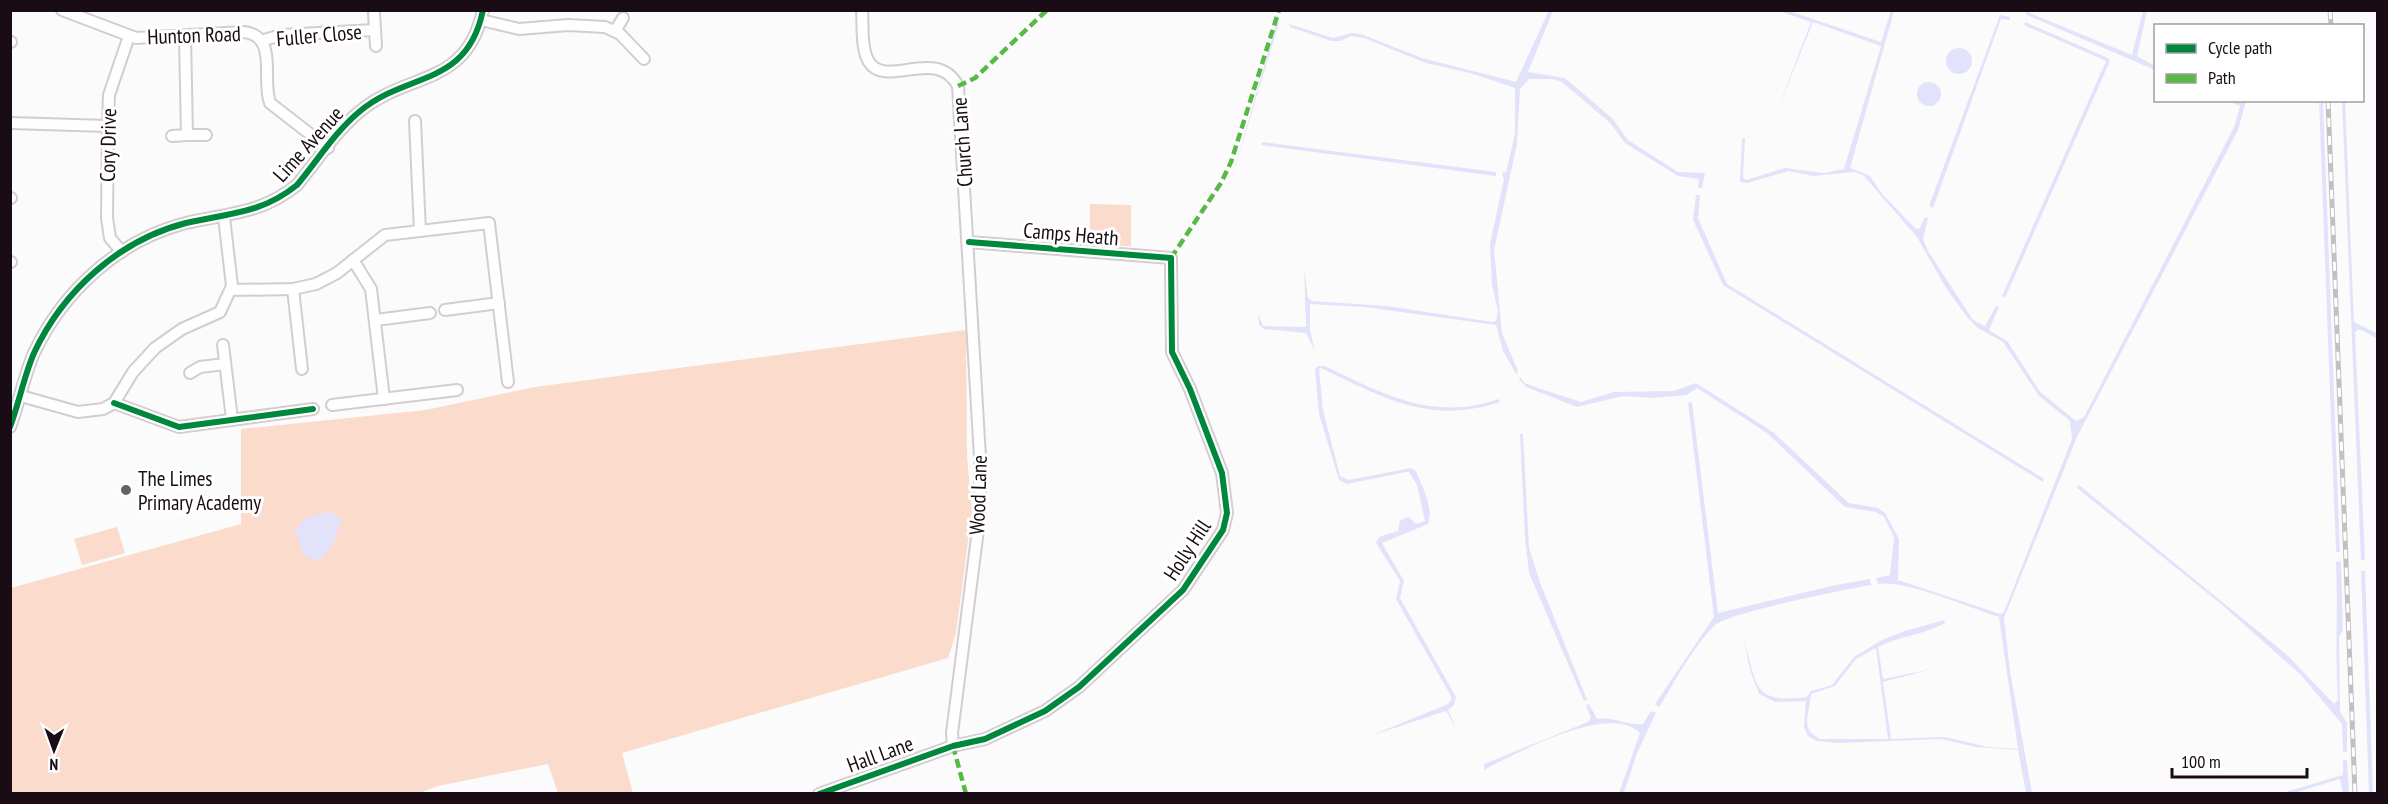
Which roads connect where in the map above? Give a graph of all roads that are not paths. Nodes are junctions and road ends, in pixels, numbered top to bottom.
1 (62, 10) edge
2 (862, 10) edge
3 (374, 13) dead end
4 (482, 15) edge
5 (623, 18) dead end
6 (375, 30) junction
7 (615, 31) junction
8 (129, 36) junction
9 (185, 36) junction
10 (264, 40) junction
11 (376, 46) dead end
12 (644, 59) dead end
13 (415, 121) dead end
14 (10, 123) edge
15 (108, 126) junction
16 (187, 135) junction
17 (206, 135) dead end
18 (172, 136) dead end
19 (328, 148) junction
20 (224, 217) junction
21 (420, 231) junction
22 (969, 242) junction
23 (122, 252) junction
24 (1171, 258) joint
25 (353, 260) junction
26 (293, 289) junction
27 (231, 290) junction
28 (499, 303) junction
29 (445, 310) dead end
30 (429, 313) dead end
31 (376, 320) junction
32 (223, 345) dead end
33 (225, 364) junction
34 (302, 369) dead end
35 (190, 373) dead end
36 (508, 382) dead end
37 (457, 390) dead end
38 (21, 396) junction
39 (384, 399) junction
40 (114, 403) junction
41 (332, 405) dead end
42 (313, 409) dead end
43 (232, 418) junction
44 (10, 427) edge
45 (953, 746) junction
46 (819, 794) edge

1 - 8 street, Hunton Road
2 - 22 street, Church Lane
3 - 6 street, Fuller Close
4 - 7 street
4 - 19 street, Lime Avenue
5 - 7 street
6 - 10 street, Fuller Close
6 - 11 street, Fuller Close
7 - 12 street
8 - 9 street, Hunton Road
8 - 15 street, Cory Drive
9 - 10 street, Hunton Road
9 - 16 street
10 - 19 street, Hunton Road
13 - 21 street
14 - 15 street
15 - 23 street, Cory Drive
16 - 17 street
16 - 18 street
19 - 20 street, Lime Avenue
20 - 23 street, Lime Avenue
20 - 27 street
21 - 25 street
21 - 28 street
22 - 24 street, Camps Heath
22 - 45 street, Wood Lane
23 - 38 street, Lime Avenue
24 - 45 street, Holly Hill
25 - 26 street
25 - 31 street
26 - 27 street
26 - 34 street
27 - 40 street
28 - 29 street
28 - 36 street
30 - 31 street
31 - 39 street
32 - 33 street
33 - 35 street
33 - 43 street
37 - 39 street
38 - 40 street
38 - 44 street, Lime Avenue
39 - 41 street
40 - 43 street
42 - 43 street
45 - 46 street, Hall Lane

